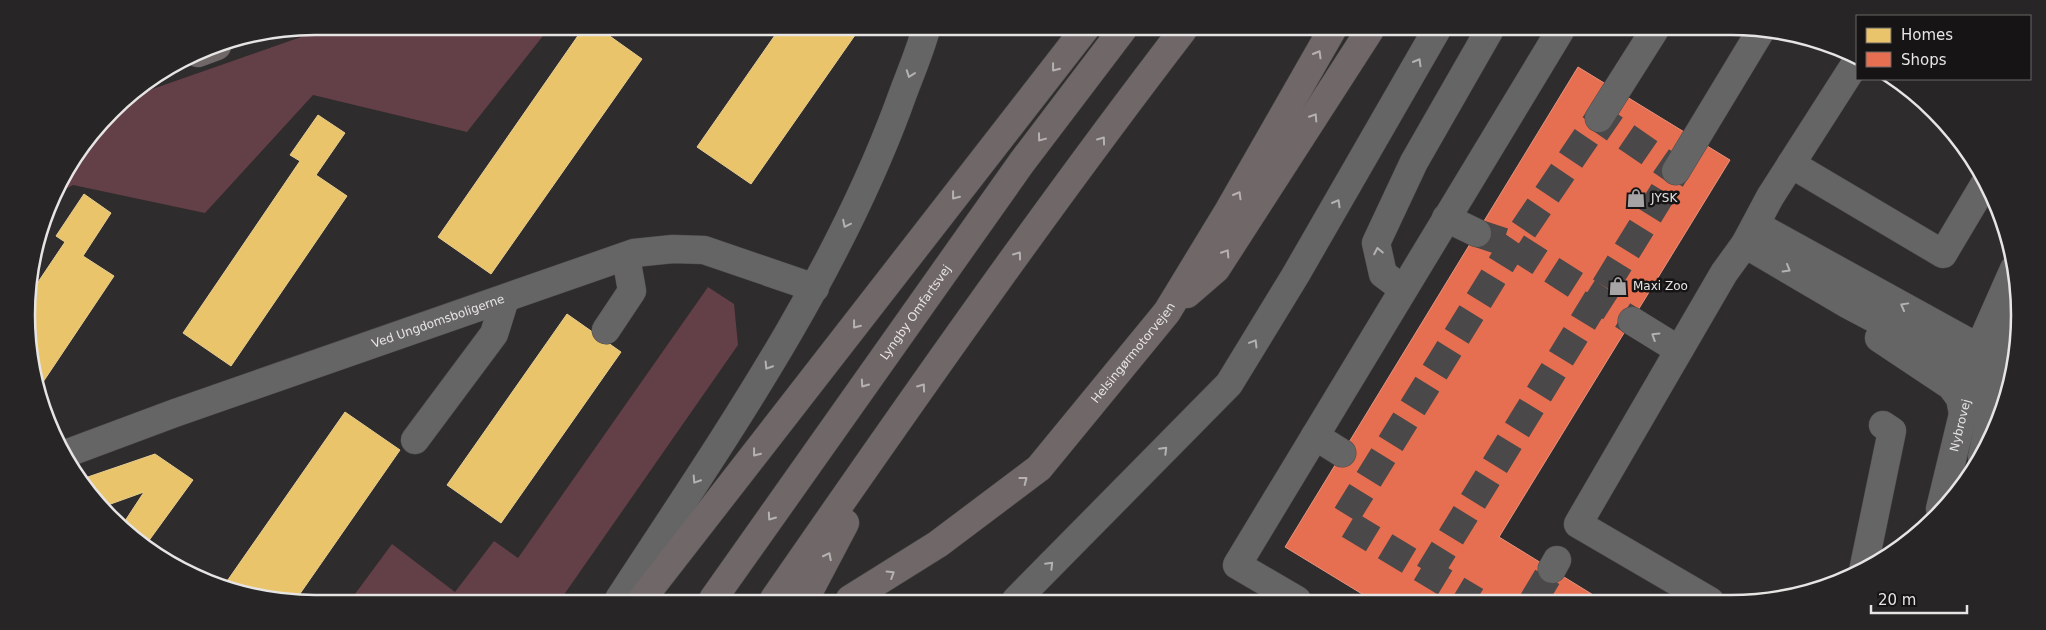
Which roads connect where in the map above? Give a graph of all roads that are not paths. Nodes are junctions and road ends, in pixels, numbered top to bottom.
1 (924, 35) edge
2 (1080, 35) edge
3 (1118, 35) edge
4 (1179, 35) edge
5 (1329, 35) edge
6 (1367, 35) edge
7 (1433, 35) edge
8 (1488, 35) edge
9 (1558, 35) edge
10 (1651, 35) edge
11 (1757, 36) edge
12 (1855, 64) edge
13 (1598, 118) dead end
14 (1791, 164) junction
15 (1676, 171) dead end
16 (1981, 190) edge
17 (1446, 218) junction
18 (1477, 232) tunnel mouth
19 (1750, 234) junction
20 (626, 257) junction
21 (815, 288) junction
22 (1403, 290) junction
23 (2010, 291) edge
24 (505, 299) junction
25 (1847, 304) junction
26 (1167, 312) junction
27 (1632, 320) tunnel mouth
28 (2011, 323) edge
29 (606, 330) dead end
30 (2009, 346) edge
31 (1679, 350) junction
32 (1995, 368) edge
33 (1963, 414) junction
34 (1883, 425) dead end
35 (894, 427) junction
36 (1986, 431) edge
37 (1316, 436) junction
38 (415, 440) dead end
39 (71, 452) edge
40 (1342, 453) dead end
41 (1942, 500) edge
42 (1865, 560) edge
43 (622, 595) edge
44 (645, 595) edge
45 (716, 595) edge
46 (777, 595) edge
47 (808, 595) edge
48 (856, 595) edge
49 (1021, 595) edge
50 (1288, 595) edge
51 (1700, 595) edge

1 -> 21 street
2 -> 44 highway
3 -> 45 highway, Lyngby Omfartsvej
35 -> 4 highway
26 -> 5 highway, Helsingørmotorvejen
26 -> 6 highway
49 -> 7 street
22 -> 8 street
9 - 17 street
10 - 13 street
11 - 15 street
12 - 14 street
14 - 16 street
14 - 19 street
17 - 18 street
17 - 22 street
19 -> 25 street
19 - 31 street
32 -> 19 street
20 - 21 street, Ved Ungdomsboligerne
20 - 24 street, Ved Ungdomsboligerne
20 - 29 street
21 -> 43 street
22 - 37 street
23 - 32 street, Nybrovej
24 - 38 street
24 - 39 street, Ved Ungdomsboligerne
25 - 32 street
25 - 33 street
48 -> 26 highway, Helsingørmotorvejen
31 -> 27 street
28 - 30 street
31 - 51 street
32 - 33 street, Nybrovej
32 - 36 street
33 - 41 street, Nybrovej
34 - 42 street
35 - 46 highway
47 -> 35 highway
37 - 40 street
37 - 50 street

